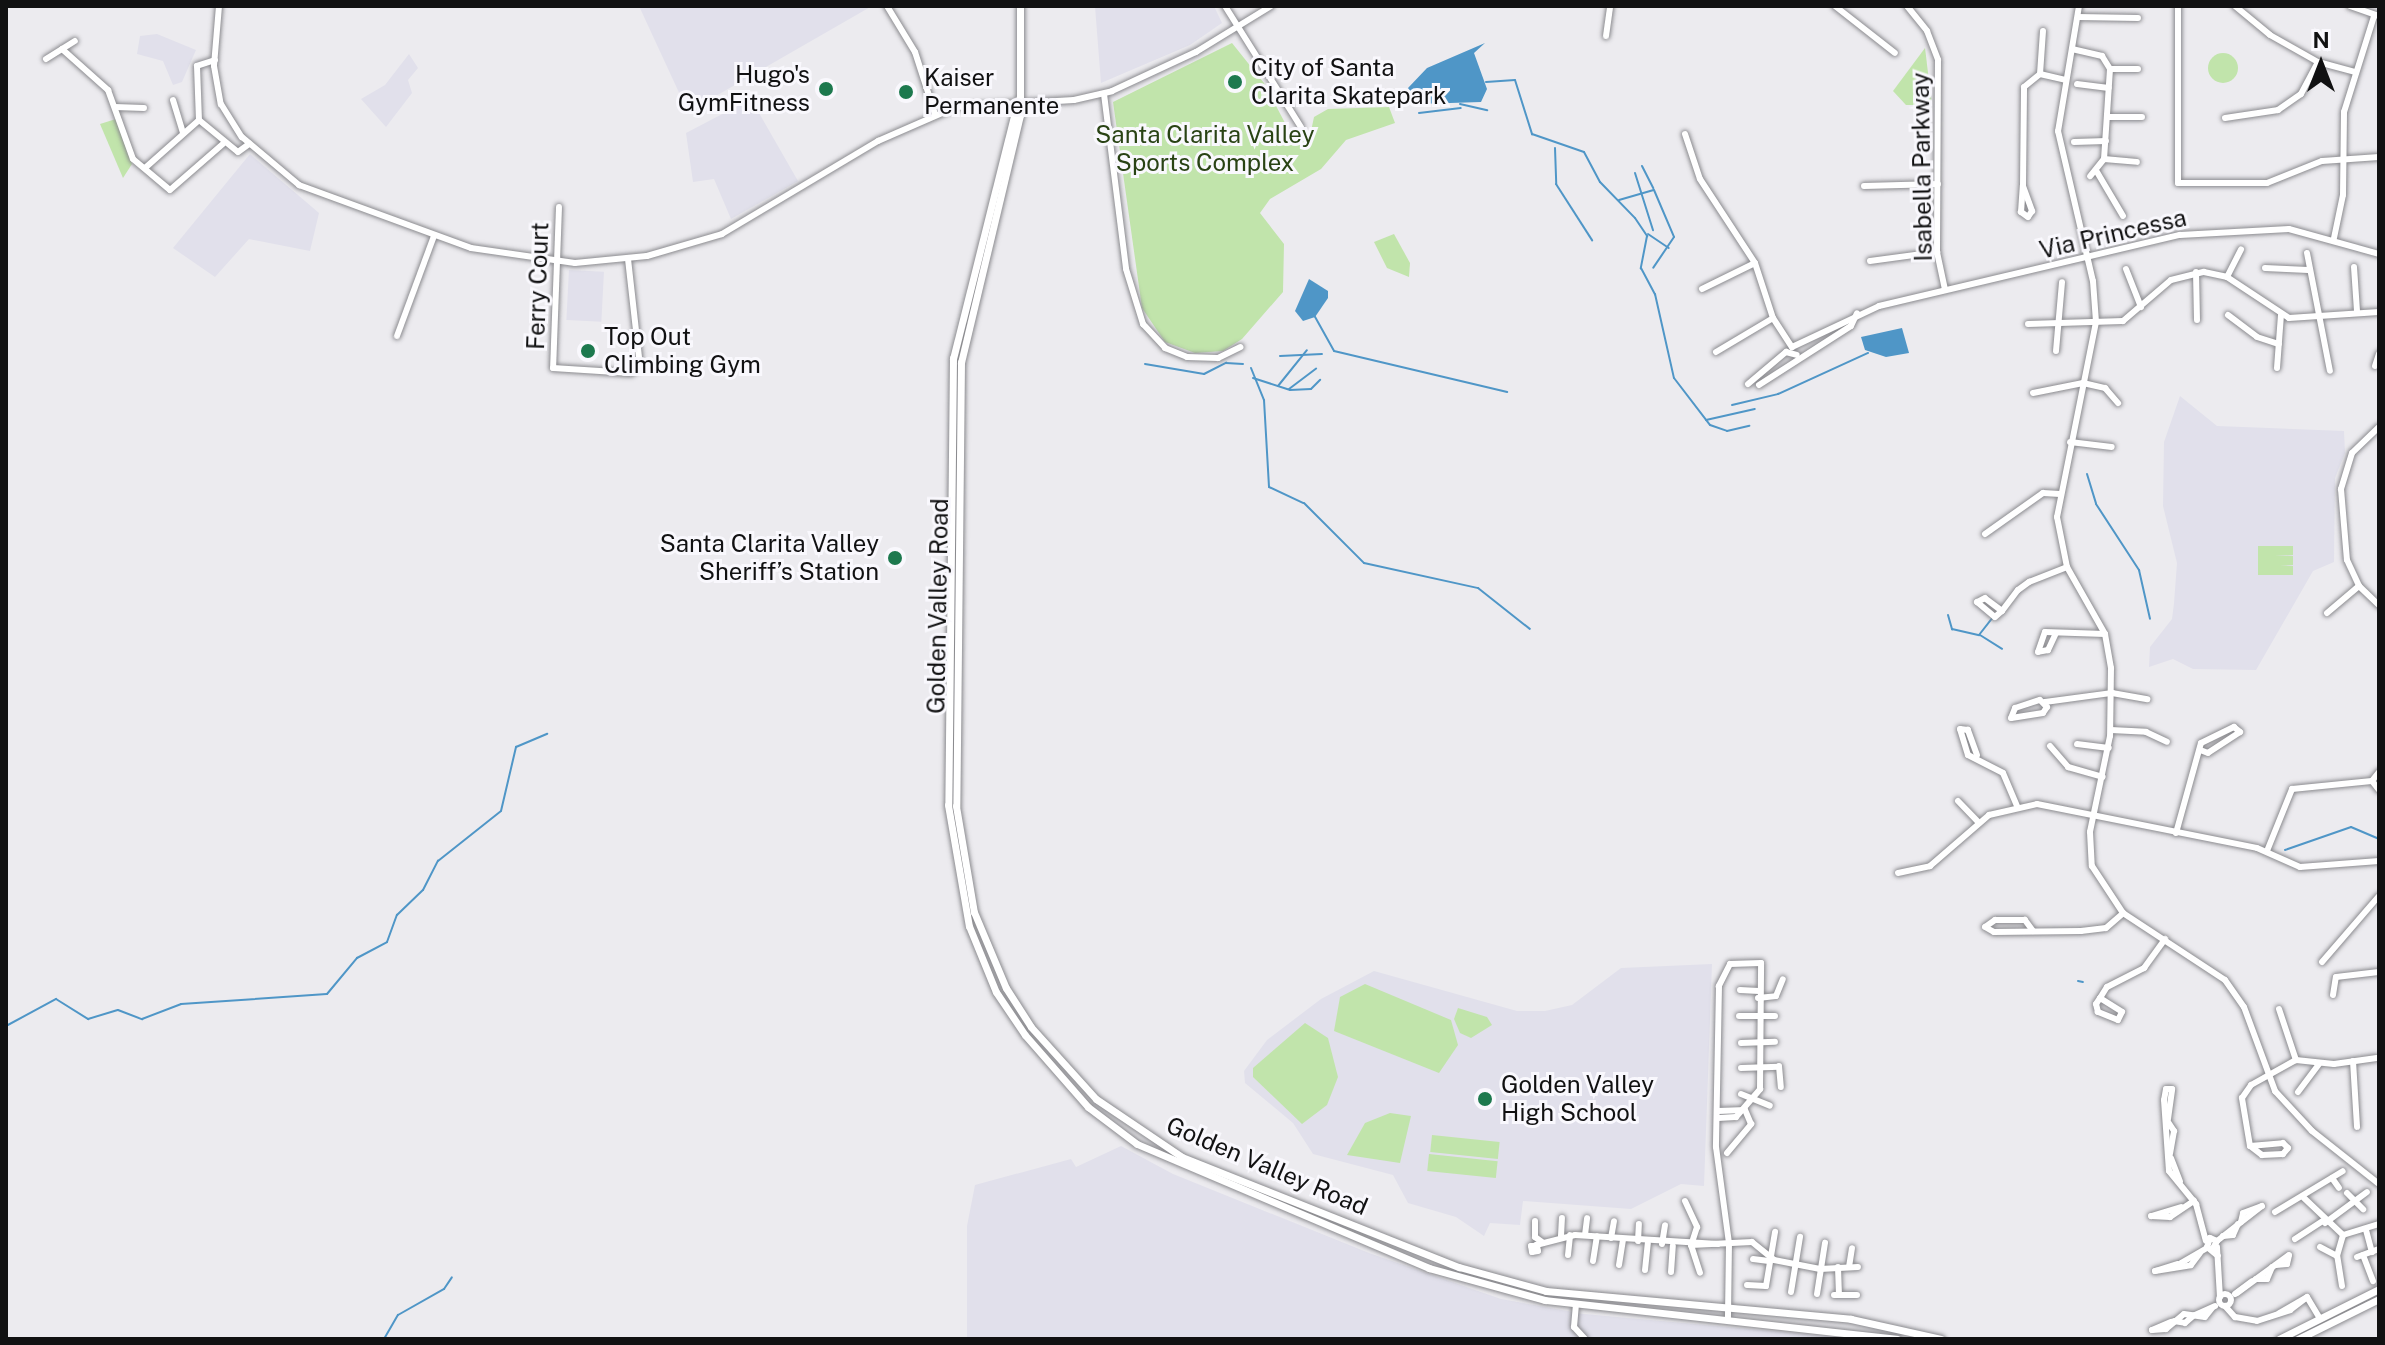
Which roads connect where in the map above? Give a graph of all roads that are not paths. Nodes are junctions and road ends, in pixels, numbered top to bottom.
1 (219, 6) edge
2 (887, 6) edge
3 (1020, 6) edge
4 (1225, 6) edge
5 (1271, 6) edge
6 (1610, 6) edge
7 (1907, 6) edge
8 (2079, 6) edge
9 (2178, 6) edge
10 (2235, 6) edge
11 (2350, 6) edge
12 (1839, 7) edge
13 (2376, 16) edge
14 (2078, 17) junction
15 (2138, 18) dead end
16 (1236, 28) junction
17 (2043, 31) dead end
18 (1606, 36) dead end
19 (75, 41) dead end
20 (62, 49) junction
21 (2072, 49) junction
22 (1895, 53) dead end
23 (46, 59) dead end
24 (215, 60) junction
25 (2318, 62) junction
26 (2110, 69) junction
27 (2138, 69) dead end
28 (2355, 72) junction
29 (2040, 74) junction
30 (2065, 80) junction
31 (2077, 84) dead end
32 (2109, 88) junction
33 (1104, 94) junction
34 (173, 100) dead end
35 (1018, 100) junction
36 (115, 107) junction
37 (144, 108) dead end
38 (935, 114) junction
39 (2108, 117) junction
40 (2142, 117) dead end
41 (2225, 118) dead end
42 (199, 120) junction
43 (1301, 127) dead end
44 (183, 133) junction
45 (1685, 134) dead end
46 (2106, 141) junction
47 (2074, 142) dead end
48 (223, 144) junction
49 (249, 144) junction
50 (2379, 157) edge
51 (2104, 159) junction
52 (2343, 161) junction
53 (2137, 162) dead end
54 (145, 168) junction
55 (1938, 184) junction
56 (1864, 186) dead end
57 (2023, 186) dead end
58 (559, 207) dead end
59 (2123, 216) dead end
60 (434, 236) junction
61 (2334, 238) junction
62 (2241, 249) dead end
63 (1937, 252) junction
64 (2307, 253) dead end
65 (2379, 254) edge
66 (2087, 258) junction
67 (628, 259) junction
68 (1870, 261) dead end
69 (558, 262) junction
70 (1755, 263) junction
71 (2354, 267) dead end
72 (2265, 268) dead end
73 (2126, 269) dead end
74 (2308, 270) junction
75 (2196, 272) junction
76 (2227, 277) junction
77 (2062, 282) dead end
78 (1702, 289) dead end
79 (1945, 289) junction
80 (2141, 307) junction
81 (2357, 311) junction
82 (2379, 312) edge
83 (1857, 313) junction
84 (2228, 315) dead end
85 (2281, 315) junction
86 (2318, 315) junction
87 (1773, 318) junction
88 (2197, 320) dead end
89 (2096, 322) junction
90 (2028, 324) dead end
91 (2059, 326) junction
92 (397, 336) dead end
93 (2279, 344) junction
94 (1241, 347) dead end
95 (2056, 351) dead end
96 (1716, 352) dead end
97 (2379, 354) edge
98 (1797, 355) junction
99 (2377, 364) edge
100 (2277, 368) dead end
101 (2330, 371) dead end
102 (2083, 383) junction
103 (1748, 384) dead end
104 (1759, 385) dead end
105 (2033, 393) dead end
106 (2118, 403) dead end
107 (2379, 427) edge
108 (2070, 442) junction
109 (2112, 447) dead end
110 (2060, 494) junction
111 (1985, 534) dead end
112 (2067, 567) junction
113 (2359, 586) junction
114 (2379, 605) edge
115 (2002, 611) dead end
116 (2327, 613) dead end
117 (2056, 633) dead end
118 (2105, 634) junction
119 (2112, 693) junction
120 (2147, 699) dead end
121 (2045, 702) junction
122 (2111, 730) junction
123 (2167, 742) dead end
124 (2077, 744) dead end
125 (2050, 746) dead end
126 (2109, 748) junction
127 (2200, 750) junction
128 (1977, 755) junction
129 (2379, 772) edge
130 (2103, 777) junction
131 (2372, 781) junction
132 (2379, 790) edge
133 (1958, 801) dead end
134 (2017, 806) junction
135 (2094, 813) junction
136 (1979, 823) junction
137 (2176, 833) junction
138 (2267, 851) junction
139 (2379, 861) edge
140 (1898, 873) dead end
141 (2379, 896) edge
142 (2123, 913) junction
143 (2033, 931) junction
144 (2165, 939) junction
145 (2322, 962) dead end
146 (2379, 972) edge
147 (1783, 979) dead end
148 (1740, 990) dead end
149 (1758, 994) junction
150 (2333, 995) dead end
151 (2100, 998) dead end
152 (2279, 1009) dead end
153 (1739, 1016) dead end
154 (1757, 1016) junction
155 (1775, 1016) dead end
156 (1759, 1042) junction
157 (1775, 1042) dead end
158 (1741, 1043) dead end
159 (2296, 1060) junction
160 (2378, 1060) edge
161 (2353, 1061) junction
162 (2319, 1064) junction
163 (1762, 1067) junction
164 (1741, 1068) dead end
165 (2267, 1075) junction
166 (1781, 1087) dead end
167 (2298, 1092) dead end
168 (1741, 1094) dead end
169 (1756, 1098) junction
170 (1770, 1106) dead end
171 (1745, 1110) junction
172 (1718, 1115) junction
173 (2168, 1121) dead end
174 (2357, 1127) dead end
175 (2250, 1146) junction
176 (1727, 1153) dead end
177 (2343, 1171) dead end
178 (2322, 1172) dead end
179 (2331, 1179) junction
180 (2379, 1184) edge
181 (2339, 1188) dead end
182 (2367, 1192) dead end
183 (2347, 1193) dead end
184 (2283, 1196) dead end
185 (2304, 1198) junction
186 (1685, 1201) dead end
187 (2194, 1201) junction
188 (2355, 1202) junction
189 (2288, 1206) junction
190 (2181, 1207) dead end
191 (2363, 1209) dead end
192 (2275, 1212) dead end
193 (2292, 1217) dead end
194 (1562, 1218) dead end
195 (1587, 1218) dead end
196 (1535, 1221) dead end
197 (1614, 1221) dead end
198 (2324, 1222) junction
199 (2240, 1223) dead end
200 (1639, 1224) dead end
201 (2379, 1224) edge
202 (1665, 1225) dead end
203 (2366, 1230) junction
204 (1775, 1232) dead end
205 (2306, 1232) junction
206 (1570, 1235) junction
207 (1585, 1235) junction
208 (2343, 1235) junction
209 (1561, 1236) junction
210 (1597, 1236) junction
211 (1800, 1237) dead end
212 (1611, 1238) junction
213 (1623, 1239) junction
214 (2295, 1239) dead end
215 (1638, 1241) junction
216 (2311, 1241) dead end
217 (2212, 1242) junction
218 (1648, 1243) junction
219 (1729, 1243) junction
220 (1825, 1243) dead end
221 (1662, 1244) junction
222 (1691, 1245) junction
223 (1673, 1246) junction
224 (2320, 1247) dead end
225 (1852, 1248) dead end
226 (2375, 1250) edge
227 (1568, 1255) dead end
228 (1767, 1256) junction
229 (2337, 1256) junction
230 (1753, 1259) dead end
231 (1593, 1261) dead end
232 (2180, 1264) dead end
233 (1619, 1265) dead end
234 (1795, 1265) junction
235 (2274, 1266) dead end
236 (1838, 1267) junction
237 (1849, 1267) junction
238 (1858, 1267) dead end
239 (1821, 1269) junction
240 (1645, 1270) dead end
241 (1671, 1272) dead end
242 (1700, 1273) dead end
243 (2340, 1274) junction
244 (2330, 1276) dead end
245 (2373, 1281) dead end
246 (1747, 1285) dead end
247 (2342, 1286) dead end
248 (2379, 1289) edge
249 (1791, 1292) dead end
250 (1817, 1294) dead end
251 (1857, 1295) dead end
252 (2379, 1299) edge
253 (2228, 1301) junction
254 (1576, 1304) junction
255 (1729, 1308) junction
256 (2319, 1317) junction
257 (1728, 1319) junction
258 (2172, 1322) dead end
259 (1585, 1339) edge
260 (1897, 1339) edge
261 (1941, 1339) edge
262 (2279, 1339) edge
263 (2298, 1339) edge

1 - 24 street
2 - 38 street
3 - 35 main road, Golden Valley Road
4 - 16 street
5 - 16 street
6 - 18 street
7 - 55 street, Isabella Parkway
8 - 14 street
9 - 52 street
10 - 25 street
11 - 13 street
12 - 22 street
13 - 28 street
14 - 15 street
14 - 21 street
16 - 33 street
16 - 43 street
17 - 29 street
19 - 20 street
20 - 23 street
20 - 36 street
21 - 26 street
21 - 30 street
24 - 42 street
24 - 49 street
25 - 28 street
25 - 41 street
26 - 27 street
26 - 32 street
28 - 52 street
29 - 30 street
29 - 57 street
30 - 66 street
31 - 32 street
32 - 39 street
33 - 35 street
33 - 94 street
34 - 44 street
35 - 38 street
35 - 254 main road, Golden Valley Road
35 - 255 main road, Golden Valley Road
36 - 37 street
36 - 54 street
38 - 67 street
39 - 40 street
39 - 46 street
42 - 44 street
42 - 48 street
44 - 54 street
45 - 70 street
46 - 47 street
46 - 51 street
48 - 49 street
48 - 54 street
49 - 60 street
50 - 52 street
51 - 53 street
51 - 59 street
52 - 61 street
55 - 56 street
55 - 63 street, Isabella Parkway
58 - 69 street, Ferry Court
60 - 69 street
60 - 92 street
61 - 65 street, Via Princessa
61 - 66 street, Via Princessa
62 - 76 street
63 - 68 street
63 - 79 street, Isabella Parkway
64 - 74 street
66 - 79 street, Via Princessa
66 - 89 street
67 - 69 street
67 - 69 street, Ferry Court
70 - 78 street
70 - 87 street
71 - 81 street
72 - 74 street
73 - 80 street
74 - 86 street
75 - 76 street
75 - 80 street
75 - 88 street
76 - 85 street
77 - 91 street
79 - 83 street, Via Princessa
80 - 89 street
81 - 82 street
81 - 86 street
83 - 87 street, Via Princessa
83 - 98 street, Via Princessa
84 - 93 street
85 - 86 street
85 - 93 street
86 - 101 street
87 - 96 street
89 - 91 street
89 - 102 street
90 - 91 street
91 - 95 street
93 - 100 street
97 - 99 street
98 - 103 street, Via Princessa
98 - 104 street, Via Princessa
102 - 105 street
102 - 106 street
102 - 108 street
107 - 113 street
108 - 109 street
108 - 110 street
110 - 111 street
110 - 112 street
112 - 115 street
112 - 118 street
113 - 114 street
113 - 116 street
117 - 118 street
118 - 119 street
119 - 120 street
119 - 121 street
119 - 122 street
121 - 121 street
122 - 123 street
122 - 126 street
124 - 126 street
125 - 130 street
126 - 130 street
127 - 127 street
127 - 137 street
128 - 128 street
128 - 134 street
129 - 131 street
130 - 135 street
131 - 132 street
131 - 138 street
133 - 136 street
134 - 135 street
134 - 136 street
135 - 137 street
135 - 142 street
136 - 140 street
137 - 138 street
138 - 139 street
141 - 145 street
142 - 143 street
142 - 144 street
143 - 143 street
144 - 151 street
144 - 165 street
146 - 150 street
147 - 149 street
148 - 149 street
149 - 154 street
149 - 172 street
152 - 159 street
153 - 154 street
154 - 155 street
154 - 156 street
156 - 157 street
156 - 158 street
156 - 163 street
159 - 162 street
159 - 165 street
160 - 161 street
161 - 162 street
161 - 174 street
162 - 167 street
163 - 164 street
163 - 166 street
163 - 169 street
165 - 175 street
165 - 180 street
168 - 169 street
169 - 170 street
169 - 171 street
171 - 172 street
171 - 176 street
172 - 219 street
173 - 187 street
175 - 175 street
177 - 179 street
178 - 179 street
179 - 181 street
179 - 185 street
182 - 188 street
183 - 188 street
184 - 189 street
185 - 189 street
185 - 198 street
186 - 222 street
187 - 190 street
187 - 217 street
188 - 191 street
188 - 198 street
189 - 192 street
189 - 193 street
194 - 209 street
195 - 207 street
196 - 209 street
197 - 212 street
198 - 205 street
198 - 208 street
199 - 217 street
200 - 215 street
201 - 203 street
202 - 221 street
203 - 208 street
203 - 226 street
204 - 228 street
205 - 214 street
205 - 216 street
206 - 207 street
206 - 209 street
206 - 227 street
207 - 210 street
208 - 229 street
210 - 212 street
210 - 231 street
211 - 234 street
212 - 213 street
213 - 215 street
213 - 233 street
215 - 218 street
217 - 232 street
217 - 253 street
218 - 221 street
218 - 240 street
219 - 222 street
219 - 228 street
219 - 255 street
220 - 239 street
221 - 223 street
222 - 223 street
222 - 242 street
223 - 241 street
224 - 229 street
225 - 237 street
226 - 245 street
228 - 230 street
228 - 234 street
228 - 246 street
229 - 243 street
234 - 239 street
234 - 249 street
235 - 253 street
236 - 237 street
236 - 239 street
236 - 251 street
237 - 238 street
239 - 250 street
243 - 244 street
243 - 247 street
248 - 256 main road
252 - 263 main road
253 - 256 street
253 - 258 street
254 - 257 main road, Golden Valley Road
254 - 259 street
255 - 257 street
255 - 261 main road, Golden Valley Road
256 - 262 main road
257 - 260 main road, Golden Valley Road

